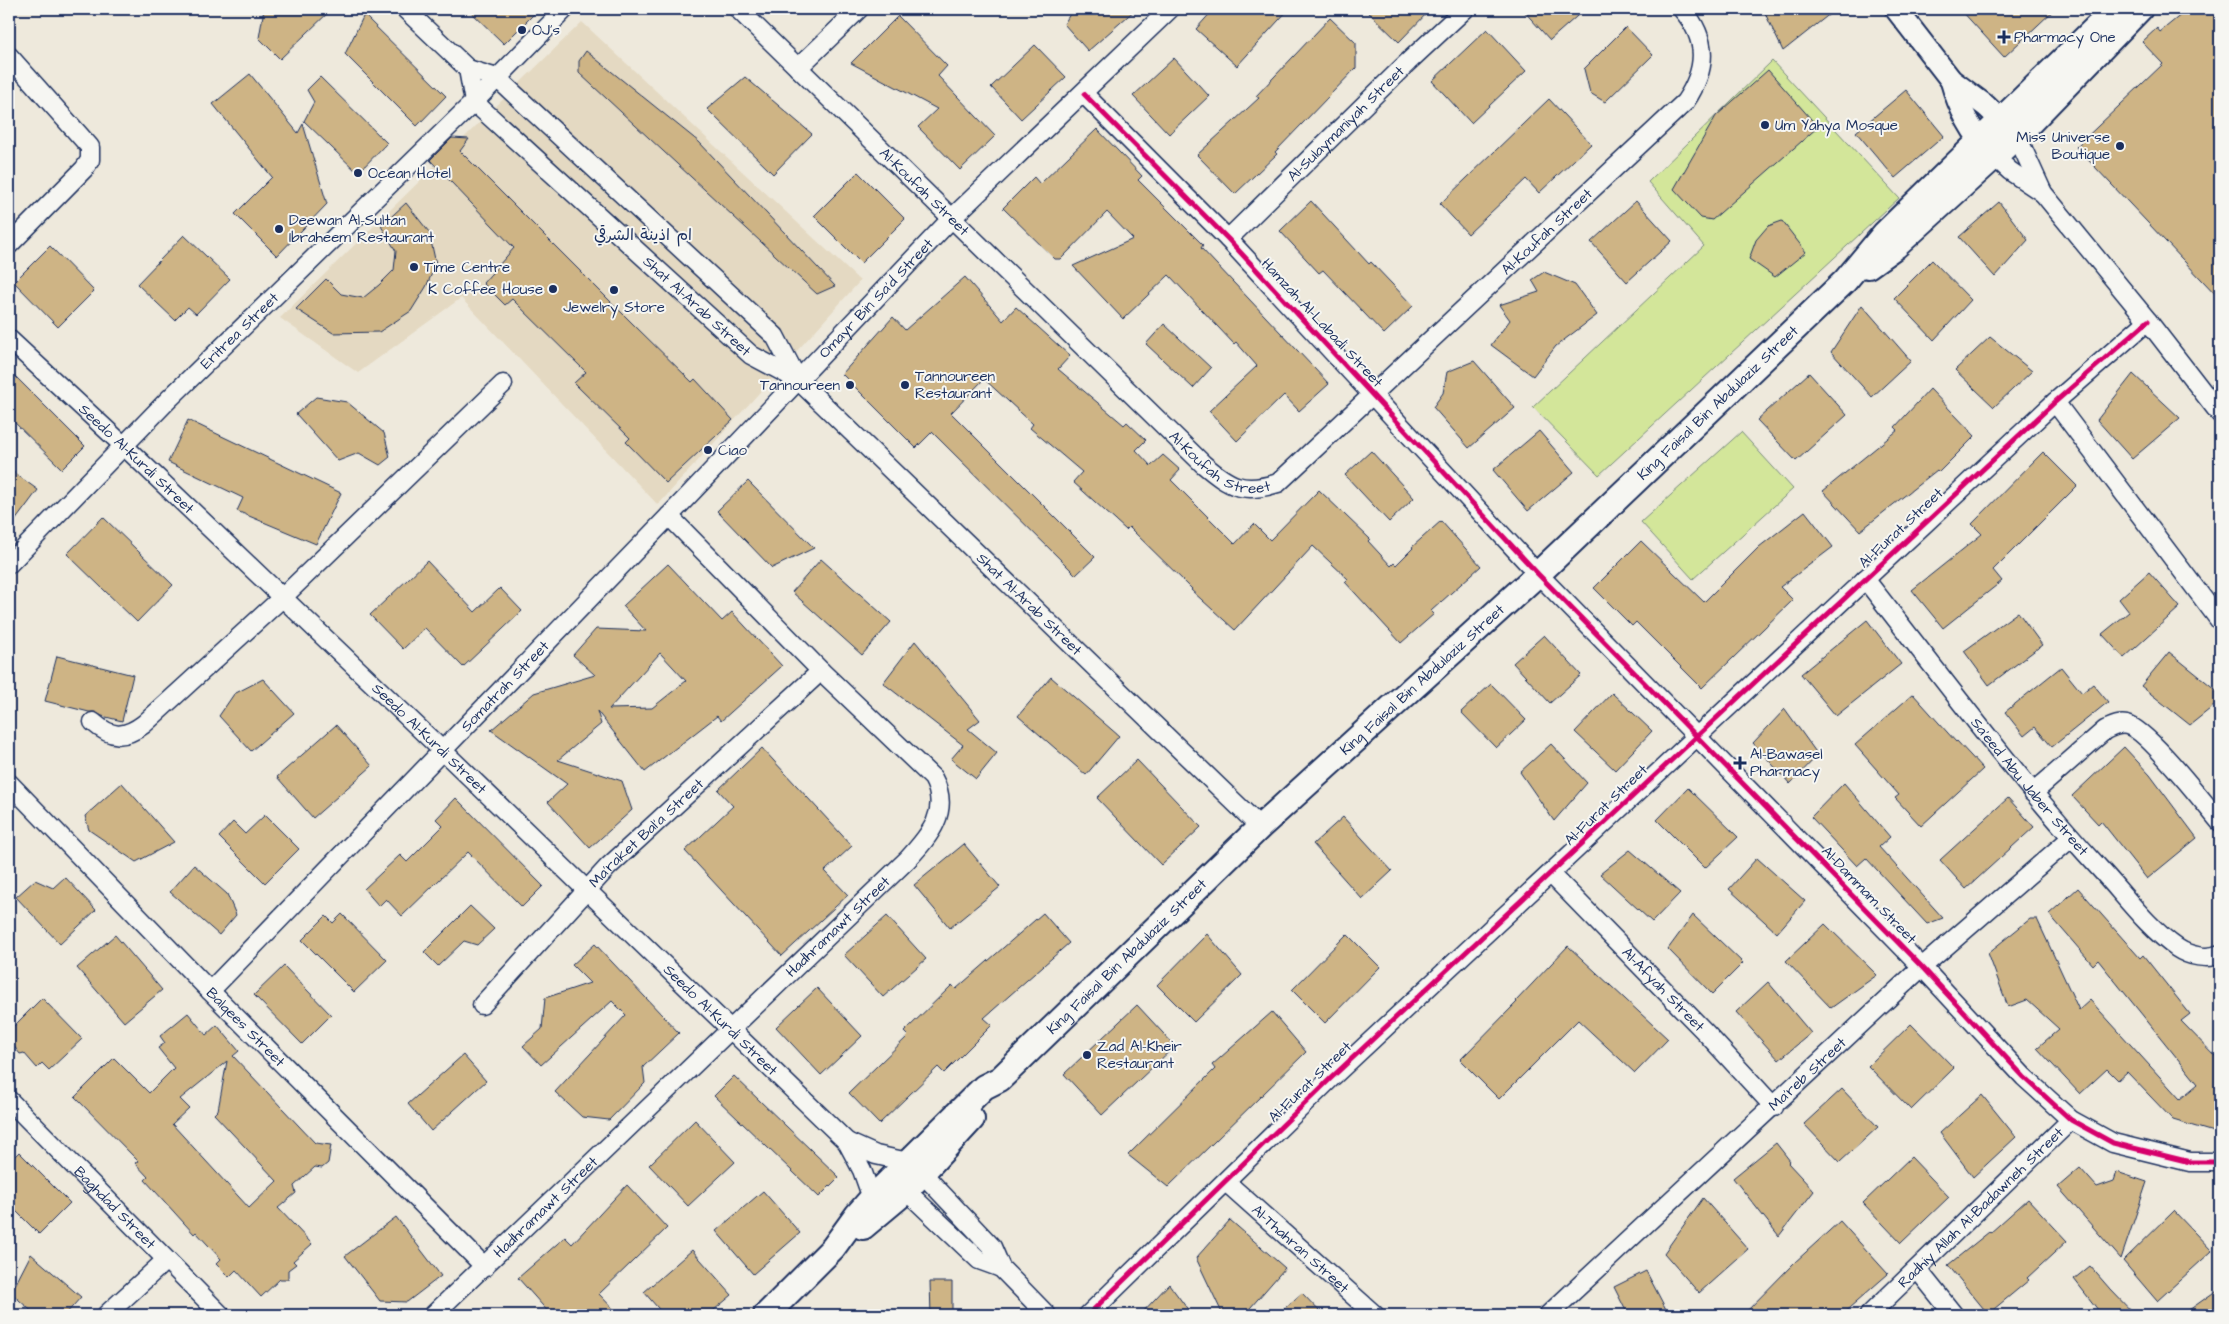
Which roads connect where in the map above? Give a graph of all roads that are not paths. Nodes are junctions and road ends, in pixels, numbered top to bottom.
1 (405, 9) edge
2 (565, 9) edge
3 (738, 9) edge
4 (859, 9) edge
5 (1170, 9) edge
6 (1465, 9) edge
7 (1682, 9) edge
8 (1896, 9) edge
9 (2115, 9) edge
10 (2140, 9) edge
11 (9, 56) edge
12 (798, 68) junction
13 (468, 69) junction
14 (497, 78) junction
15 (1951, 80) junction
16 (1084, 94) junction
17 (474, 102) junction
18 (2010, 128) junction
19 (1988, 149) junction
20 (2043, 193) junction
21 (952, 218) junction
22 (1228, 239) junction
23 (9, 245) edge
24 (2148, 321) junction
25 (9, 340) edge
26 (798, 380) junction
27 (503, 384) dead end
28 (1370, 395) junction
29 (2055, 402) junction
30 (2220, 414) edge
31 (124, 446) junction
32 (669, 516) junction
33 (9, 564) edge
34 (1538, 574) junction
35 (1865, 579) junction
36 (282, 598) junction
37 (2220, 621) edge
38 (821, 671) junction
39 (93, 722) dead end
40 (1696, 736) junction
41 (442, 751) junction
42 (9, 783) edge
43 (2033, 793) junction
44 (2220, 822) edge
45 (1260, 827) junction
46 (2071, 838) junction
47 (1552, 874) junction
48 (585, 890) junction
49 (2220, 954) edge
50 (1922, 967) junction
51 (210, 990) junction
52 (482, 1005) dead end
53 (731, 1030) junction
54 (9, 1100) edge
55 (1774, 1107) junction
56 (2071, 1120) junction
57 (847, 1142) junction
58 (2220, 1162) edge
59 (907, 1176) junction
60 (1226, 1182) junction
61 (872, 1198) junction
62 (834, 1248) junction
63 (166, 1260) junction
64 (485, 1267) junction
65 (1001, 1268) junction
66 (1918, 1270) junction
67 (106, 1315) edge
68 (221, 1315) edge
69 (433, 1315) edge
70 (766, 1315) edge
71 (1047, 1315) edge
72 (1088, 1315) edge
73 (1375, 1315) edge
74 (1548, 1315) edge
75 (1869, 1315) edge
76 (1954, 1315) edge

1 - 13 street, Shat Al-Arab Street
2 - 14 street, Eritrea Street
3 - 12 street, Al-Koufah Street
4 - 12 street
5 - 16 street, Omayr Bin Sa'd Street
6 - 22 street, Al-Sulaymaniyah Street
7 - 28 street, Al-Koufah Street
8 - 15 street
9 - 18 main road, King Faisal Bin Abdulaziz Street
10 - 18 main road, King Faisal Bin Abdulaziz Street
11 - 23 street
12 - 21 street, Al-Koufah Street
13 - 14 street, Shat Al-Arab Street
13 - 17 street
14 - 17 street, Eritrea Street
14 - 26 street, Shat Al-Arab Street
15 - 18 street
15 - 19 street
16 - 21 street, Omayr Bin Sa'd Street
16 - 22 street, Hamzah Al-Labadi Street
17 - 26 street, Shat Al-Arab Street
17 - 31 street, Eritrea Street
18 - 19 main road, King Faisal Bin Abdulaziz Street
18 - 20 street
19 - 20 street
19 - 34 main road, King Faisal Bin Abdulaziz Street
20 - 24 street
21 - 26 street, Omayr Bin Sa'd Street
21 - 28 street, Al-Koufah Street
22 - 28 street, Hamzah Al-Labadi Street
24 - 29 street, Al-Furat Street
24 - 30 street
25 - 31 street, Seedo Al-Kurdi Street
26 - 32 street, Somatrah Street
26 - 45 street, Shat Al-Arab Street
27 - 36 street
28 - 34 street, Hamzah Al-Labadi Street
29 - 35 street, Al-Furat Street
29 - 37 street
31 - 33 street, Eritrea Street
31 - 36 street, Seedo Al-Kurdi Street
32 - 38 street, Hadhramawt Street
32 - 41 street, Somatrah Street
34 - 40 street, Al-Dammam Street
34 - 45 main road, King Faisal Bin Abdulaziz Street
35 - 40 street, Al-Furat Street
35 - 43 street, Sa'eed Abu Jaber Street
36 - 39 street
36 - 41 street, Seedo Al-Kurdi Street
38 - 48 street, Ma'raket Bal'a Street
38 - 53 street, Hadhramawt Street
40 - 47 street, Al-Furat Street
40 - 50 street, Al-Dammam Street
41 - 48 street, Seedo Al-Kurdi Street
41 - 51 street, Somatrah Street
42 - 51 street, Balqees Street
43 - 44 street
43 - 46 street, Sa'eed Abu Jaber Street
45 - 59 main road, King Faisal Bin Abdulaziz Street
46 - 49 street, Sa'eed Abu Jaber Street
46 - 50 street, Ma'reb Street
47 - 55 street, Al-Afyah Street
47 - 60 street, Al-Furat Street
48 - 52 street, Ma'raket Bal'a Street
48 - 53 street, Seedo Al-Kurdi Street
50 - 55 street, Ma'reb Street
50 - 56 street, Al-Dammam Street
51 - 64 street, Balqees Street
53 - 57 street, Seedo Al-Kurdi Street
53 - 64 street, Hadhramawt Street
54 - 63 street, Baghdad Street
55 - 74 street, Ma'reb Street
56 - 58 street, Al-Dammam Street
56 - 66 street, Radhiy Allah Al-Badawneh Street
57 - 59 street, Seedo Al-Kurdi Street
57 - 61 street, Seedo Al-Kurdi Street
59 - 61 main road, King Faisal Bin Abdulaziz Street
59 - 62 main road, King Faisal Bin Abdulaziz Street
59 - 65 street
59 - 65 street
60 - 72 street, Al-Furat Street
60 - 73 street, Al-Thahran Street
61 - 62 main road, King Faisal Bin Abdulaziz Street
62 - 70 main road, King Faisal Bin Abdulaziz Street
63 - 67 street
63 - 68 street, Baghdad Street
64 - 69 street, Hadhramawt Street
65 - 71 street
66 - 75 street, Radhiy Allah Al-Badawneh Street
66 - 76 street

